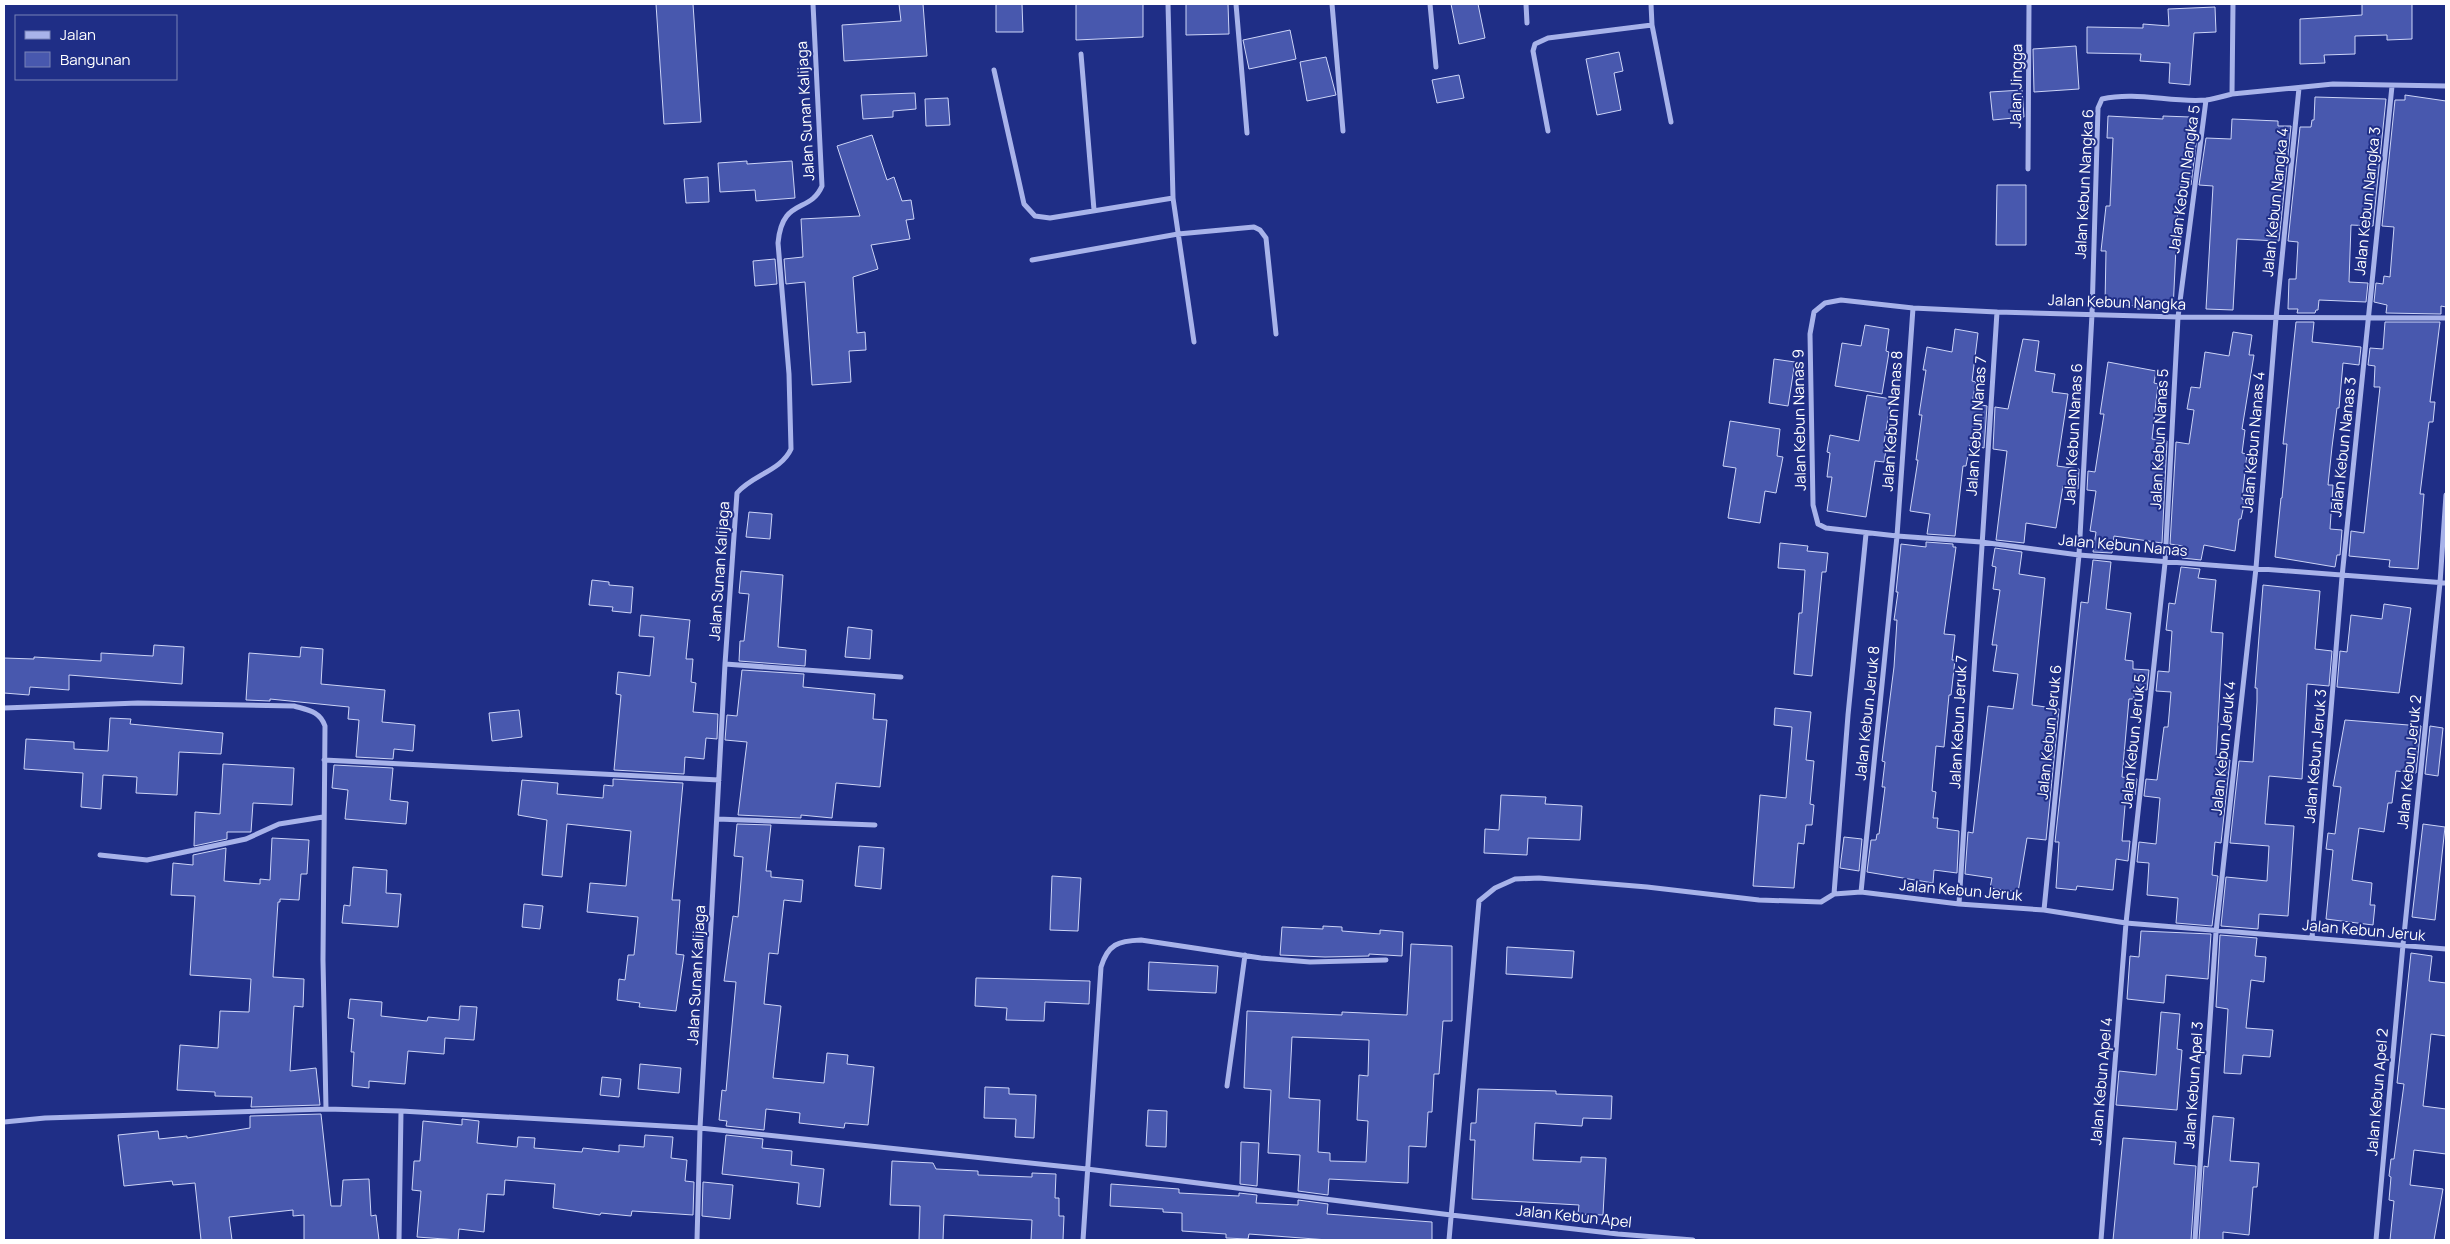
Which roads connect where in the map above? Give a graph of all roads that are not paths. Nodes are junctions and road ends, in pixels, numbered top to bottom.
1 (813, 4) edge
2 (1168, 4) edge
3 (1236, 4) edge
4 (1332, 4) edge
5 (1430, 4) edge
6 (1526, 4) edge
7 (1651, 4) edge
8 (2029, 4) edge
9 (2233, 4) edge
10 (1527, 23) dead end
11 (1652, 25) junction
12 (1082, 54) dead end
13 (1436, 67) dead end
14 (994, 70) dead end
15 (2392, 86) junction
16 (2446, 86) edge
17 (2299, 88) junction
18 (2232, 94) junction
19 (2206, 100) junction
20 (1671, 122) dead end
21 (1343, 131) dead end
22 (1548, 131) dead end
23 (1248, 133) dead end
24 (2028, 169) dead end
25 (1173, 198) junction
26 (1094, 210) junction
27 (1178, 234) junction
28 (1032, 260) dead end
29 (1913, 308) junction
30 (1997, 312) junction
31 (2092, 314) junction
32 (2178, 317) junction
33 (2276, 318) junction
34 (2446, 318) edge
35 (2368, 319) junction
36 (1276, 334) dead end
37 (1810, 334) joint
38 (1194, 342) dead end
39 (2446, 495) edge
40 (1812, 505) joint
41 (1866, 534) junction
42 (1897, 536) junction
43 (1981, 542) junction
44 (2079, 555) junction
45 (2165, 562) junction
46 (2256, 568) junction
47 (2342, 577) junction
48 (2443, 583) edge
49 (725, 664) junction
50 (901, 677) dead end
51 (4, 708) edge
52 (324, 760) junction
53 (719, 780) junction
54 (323, 817) junction
55 (717, 819) junction
56 (874, 825) dead end
57 (100, 855) dead end
58 (1861, 892) junction
59 (1834, 894) junction
60 (1959, 904) junction
61 (2044, 910) junction
62 (2126, 923) junction
63 (2216, 932) junction
64 (2312, 938) junction
65 (2403, 945) junction
66 (2446, 949) edge
67 (1245, 956) junction
68 (1386, 960) dead end
69 (1227, 1086) dead end
70 (326, 1109) junction
71 (401, 1111) junction
72 (4, 1122) edge
73 (700, 1128) junction
74 (1087, 1169) junction
75 (1451, 1215) junction
76 (399, 1240) edge
77 (697, 1240) edge
78 (1083, 1240) edge
79 (1449, 1240) edge
80 (1694, 1240) edge
81 (2101, 1240) edge
82 (2195, 1240) edge
83 (2376, 1240) edge

1 - 49 street, Jalan Sunan Kalijaga
2 - 25 street
3 - 23 street
4 - 21 street
5 - 13 street
6 - 10 street
7 - 11 street
8 - 24 street, Jalan Jingga
9 - 18 street
11 - 20 street
11 - 22 street
12 - 26 street
14 - 26 street
15 - 16 street, Jalan Kebun Nangka 5
15 - 17 street, Jalan Kebun Nangka 5
15 - 35 street, Jalan Kebun Nangka 3
17 - 18 street, Jalan Kebun Nangka 5
17 - 33 street, Jalan Kebun Nangka 4
18 - 19 street, Jalan Kebun Nangka 5
19 - 31 street, Jalan Kebun Nangka 6
19 - 32 street, Jalan Kebun Nangka 5
25 - 26 street
25 - 27 street
27 - 28 street
27 - 36 street
27 - 38 street
29 - 30 street, Jalan Kebun Nangka
29 - 37 street, Jalan Kebun Nangka
29 - 42 street, Jalan Kebun Nanas 8
30 - 31 street, Jalan Kebun Nangka
30 - 43 street, Jalan Kebun Nanas 7
31 - 32 street, Jalan Kebun Nangka
31 - 44 street, Jalan Kebun Nanas 6
32 - 33 street, Jalan Kebun Nangka
32 - 45 street, Jalan Kebun Nanas 5
33 - 35 street, Jalan Kebun Nangka
33 - 46 street, Jalan Kebun Nanas 4
34 - 35 street, Jalan Kebun Nangka
35 - 47 street, Jalan Kebun Nanas 3
37 - 40 street, Jalan Kebun Nanas 9
39 - 48 street, Jalan Kebun Jeruk 2
40 - 41 street, Jalan Kebun Nanas
41 - 42 street, Jalan Kebun Nanas
41 - 59 street
42 - 43 street, Jalan Kebun Nanas
42 - 58 street, Jalan Kebun Jeruk 8
43 - 44 street, Jalan Kebun Nanas
43 - 60 street, Jalan Kebun Jeruk 7
44 - 45 street, Jalan Kebun Nanas
44 - 61 street, Jalan Kebun Jeruk 6
45 - 46 street, Jalan Kebun Nanas
45 - 62 street, Jalan Kebun Jeruk 5
46 - 47 street, Jalan Kebun Nanas
46 - 63 street, Jalan Kebun Jeruk 4
47 - 48 street, Jalan Kebun Nanas
47 - 64 street, Jalan Kebun Jeruk 3
48 - 65 street, Jalan Kebun Jeruk 2
49 - 50 street
49 - 53 street, Jalan Sunan Kalijaga
51 - 52 street
52 - 53 street
52 - 54 street
53 - 55 street, Jalan Sunan Kalijaga
54 - 57 street
54 - 70 street
55 - 56 street
55 - 73 street, Jalan Sunan Kalijaga
58 - 59 street, Jalan Kebun Jeruk
58 - 60 street, Jalan Kebun Jeruk
59 - 75 street, Jalan Kebun Jeruk
60 - 61 street, Jalan Kebun Jeruk
61 - 62 street, Jalan Kebun Jeruk
62 - 63 street, Jalan Kebun Jeruk
62 - 81 street, Jalan Kebun Apel 4
63 - 64 street, Jalan Kebun Jeruk
63 - 82 street, Jalan Kebun Apel 3
64 - 65 street, Jalan Kebun Jeruk
65 - 66 street, Jalan Kebun Jeruk
65 - 83 street, Jalan Kebun Apel 2
67 - 68 street
67 - 69 street
67 - 74 street
70 - 71 street, Jalan Kebun Apel
70 - 72 street, Jalan Kebun Apel
71 - 73 street, Jalan Kebun Apel
71 - 76 street
73 - 74 street, Jalan Kebun Apel
73 - 77 street, Jalan Sunan Kalijaga
74 - 75 street, Jalan Kebun Apel
74 - 78 street
75 - 79 street
75 - 80 street, Jalan Kebun Apel

